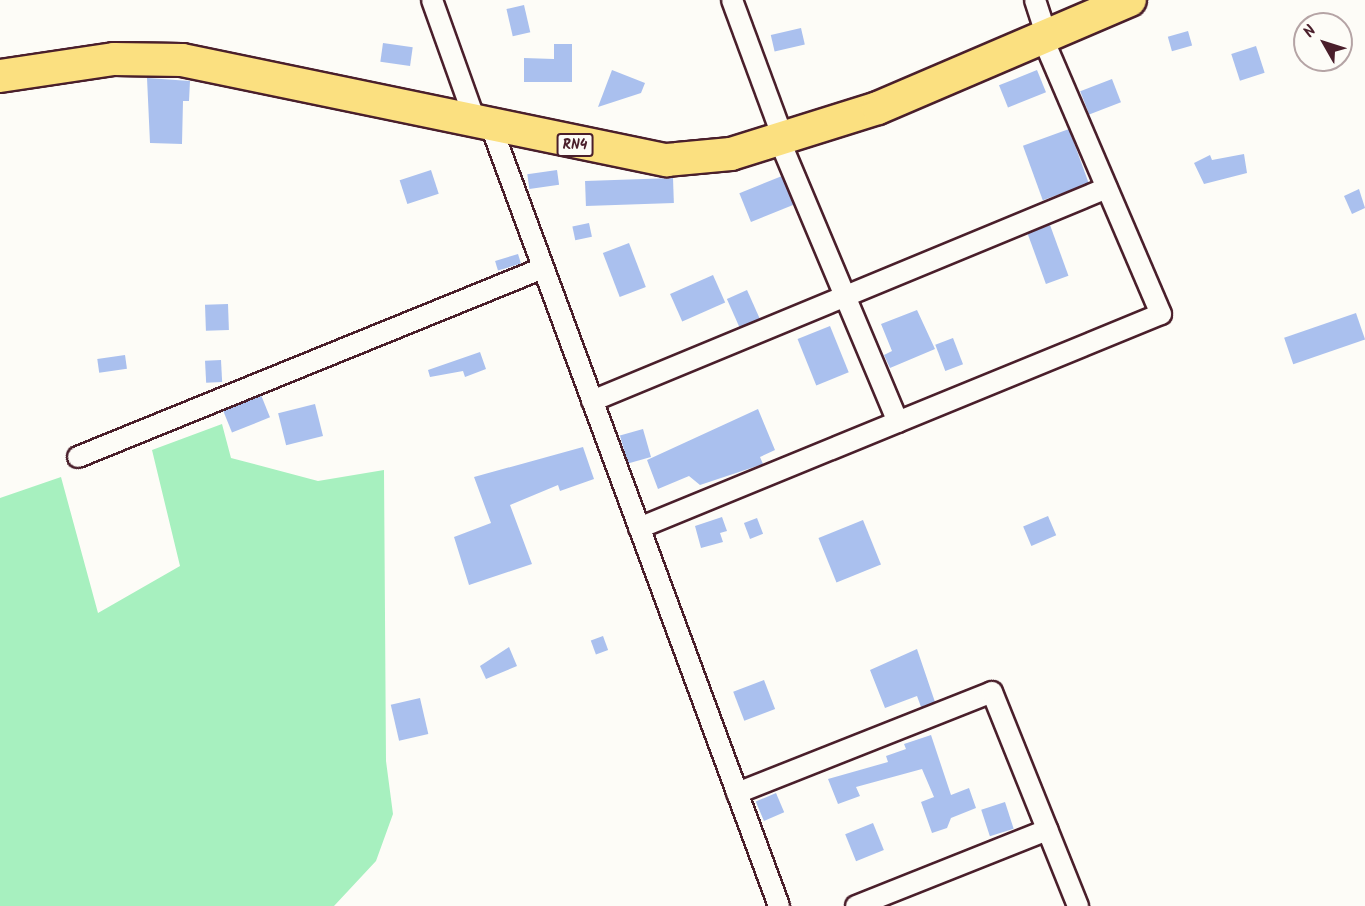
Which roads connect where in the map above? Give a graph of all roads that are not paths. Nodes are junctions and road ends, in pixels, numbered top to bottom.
1 (432, 0) edge
2 (732, 0) edge
3 (1035, 0) edge
4 (1130, 0) edge
5 (1045, 38) junction
6 (0, 76) edge
7 (483, 124) junction
8 (781, 139) junction
9 (1107, 188) junction
10 (543, 268) junction
11 (844, 295) junction
12 (592, 401) junction
13 (898, 422) junction
14 (78, 457) dead end
15 (639, 528) junction
16 (737, 793) junction
17 (1047, 830) junction
18 (778, 906) edge
19 (856, 906) edge
20 (1078, 906) edge

1 - 7 street
2 - 8 street
3 - 5 street
4 - 5 highway, RN4
5 - 8 highway, RN4
5 - 9 street
6 - 7 highway, RN4
7 - 8 highway, RN4
7 - 10 street
8 - 11 street
9 - 11 street
9 - 13 street
10 - 12 street
10 - 14 street
11 - 12 street
11 - 13 street
12 - 15 street
13 - 15 street
15 - 16 street
16 - 17 street
16 - 18 street
17 - 19 street
17 - 20 street

